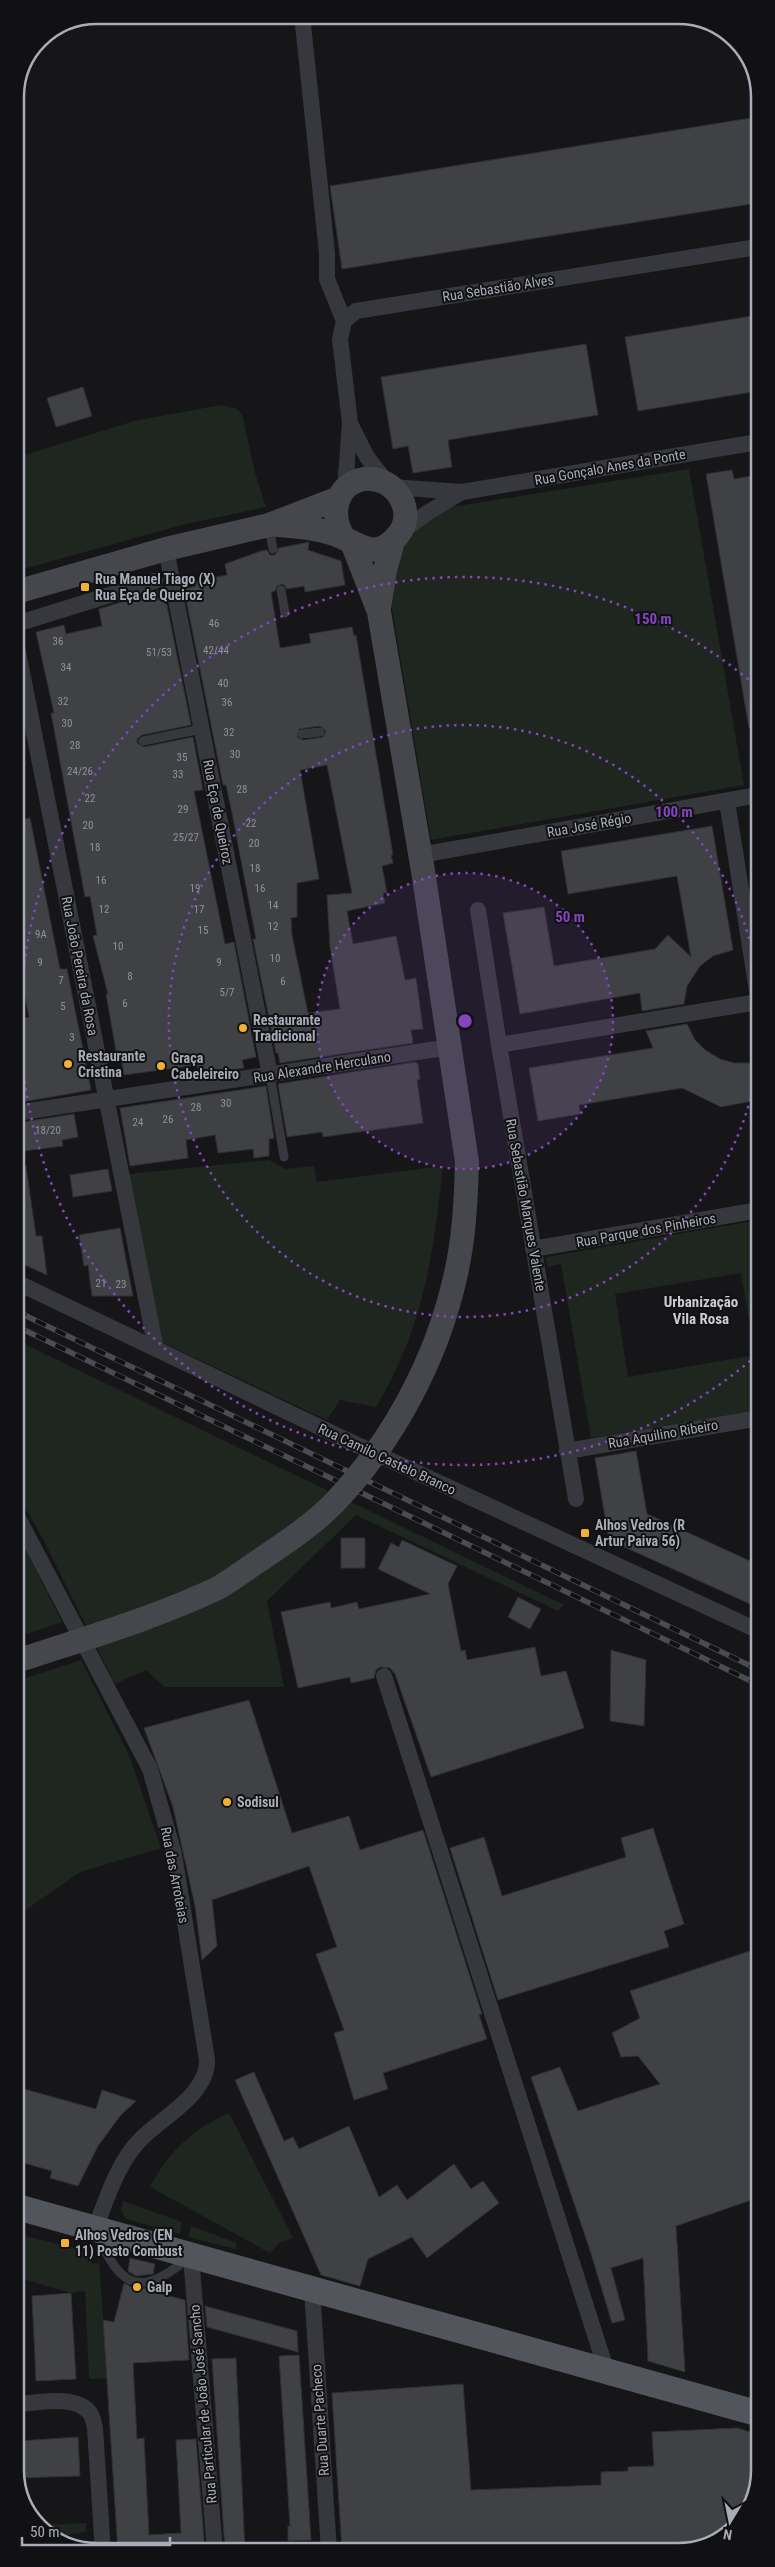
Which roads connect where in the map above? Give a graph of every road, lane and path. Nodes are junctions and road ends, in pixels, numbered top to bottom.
1 (303, 24) edge
2 (751, 248) edge
3 (344, 321) junction
4 (350, 423) junction
5 (751, 443) edge
6 (390, 485) junction
7 (462, 492) junction
8 (342, 493) junction
9 (269, 525) junction
10 (397, 537) junction
11 (349, 542) junction
12 (274, 548) dead end
13 (166, 549) junction
14 (155, 581) dead end
15 (24, 590) edge
16 (280, 590) dead end
17 (379, 612) junction
18 (285, 613) dead end
19 (24, 622) edge
20 (24, 683) edge
21 (201, 729) junction
22 (320, 732) dead end
23 (302, 734) dead end
24 (144, 741) dead end
25 (751, 796) edge
26 (727, 801) junction
27 (420, 855) junction
28 (478, 910) dead end
29 (751, 953) edge
30 (751, 1003) edge
31 (499, 1045) junction
32 (450, 1047) junction
33 (270, 1075) junction
34 (106, 1099) junction
35 (24, 1112) edge
36 (284, 1158) dead end
37 (751, 1211) edge
38 (533, 1250) junction
39 (24, 1286) edge
40 (156, 1349) junction
41 (751, 1419) edge
42 (567, 1450) junction
43 (576, 1499) dead end
44 (24, 1529) edge
45 (751, 1628) edge
46 (24, 1659) edge
47 (384, 1676) dead end
48 (24, 2210) edge
49 (95, 2229) junction
50 (191, 2256) junction
51 (312, 2290) junction
52 (607, 2372) junction
53 (24, 2404) edge
54 (751, 2412) edge
55 (102, 2543) edge
56 (214, 2543) edge
57 (328, 2543) edge

1 - 3 street
2 - 3 street, Rua Sebastião Alves
3 - 4 street
4 - 6 street
4 - 8 street
5 - 7 street, Rua Gonçalo Anes da Ponte
6 - 7 street
6 - 8 street
6 - 10 street
7 - 10 street
8 - 9 street
8 - 11 street
9 - 11 street
9 - 12 lane
9 - 13 street
10 - 11 street
10 - 17 street
11 - 17 street
13 - 15 street
13 - 21 street, Rua Eça de Queiroz
14 - 19 street
16 - 18 lane
17 - 27 street
20 - 34 street, Rua João Pereira da Rosa
21 - 24 lane
21 - 33 street, Rua Eça de Queiroz
22 - 23 lane
25 - 26 street, Rua José Régio
26 - 27 street, Rua José Régio
26 - 29 street
27 - 32 street
28 - 31 street, Rua Sebastião Marques Valente
30 - 31 street
31 - 38 street, Rua Sebastião Marques Valente
32 - 33 street, Rua Alexandre Herculano
32 - 46 street, bridge
33 - 34 street, Rua Alexandre Herculano
33 - 36 lane
34 - 35 street, Rua Alexandre Herculano
34 - 40 street, Rua João Pereira da Rosa
37 - 38 street, Rua Parque dos Pinheiros
38 - 42 street, Rua Sebastião Marques Valente
39 - 40 street, Rua Camilo Castelo Branco
40 - 45 street, Rua Camilo Castelo Branco
41 - 42 street, Rua Aquilino Ribeiro
42 - 43 street, Rua Sebastião Marques Valente
44 - 49 street, Rua das Arroteias
47 - 52 street
48 - 49 main road
49 - 50 main road
49 - 50 lane
50 - 51 main road
50 - 56 street, Rua Particular de João José Sancho
51 - 52 main road
51 - 57 street, Rua Duarte Pacheco
52 - 54 main road
53 - 55 street

